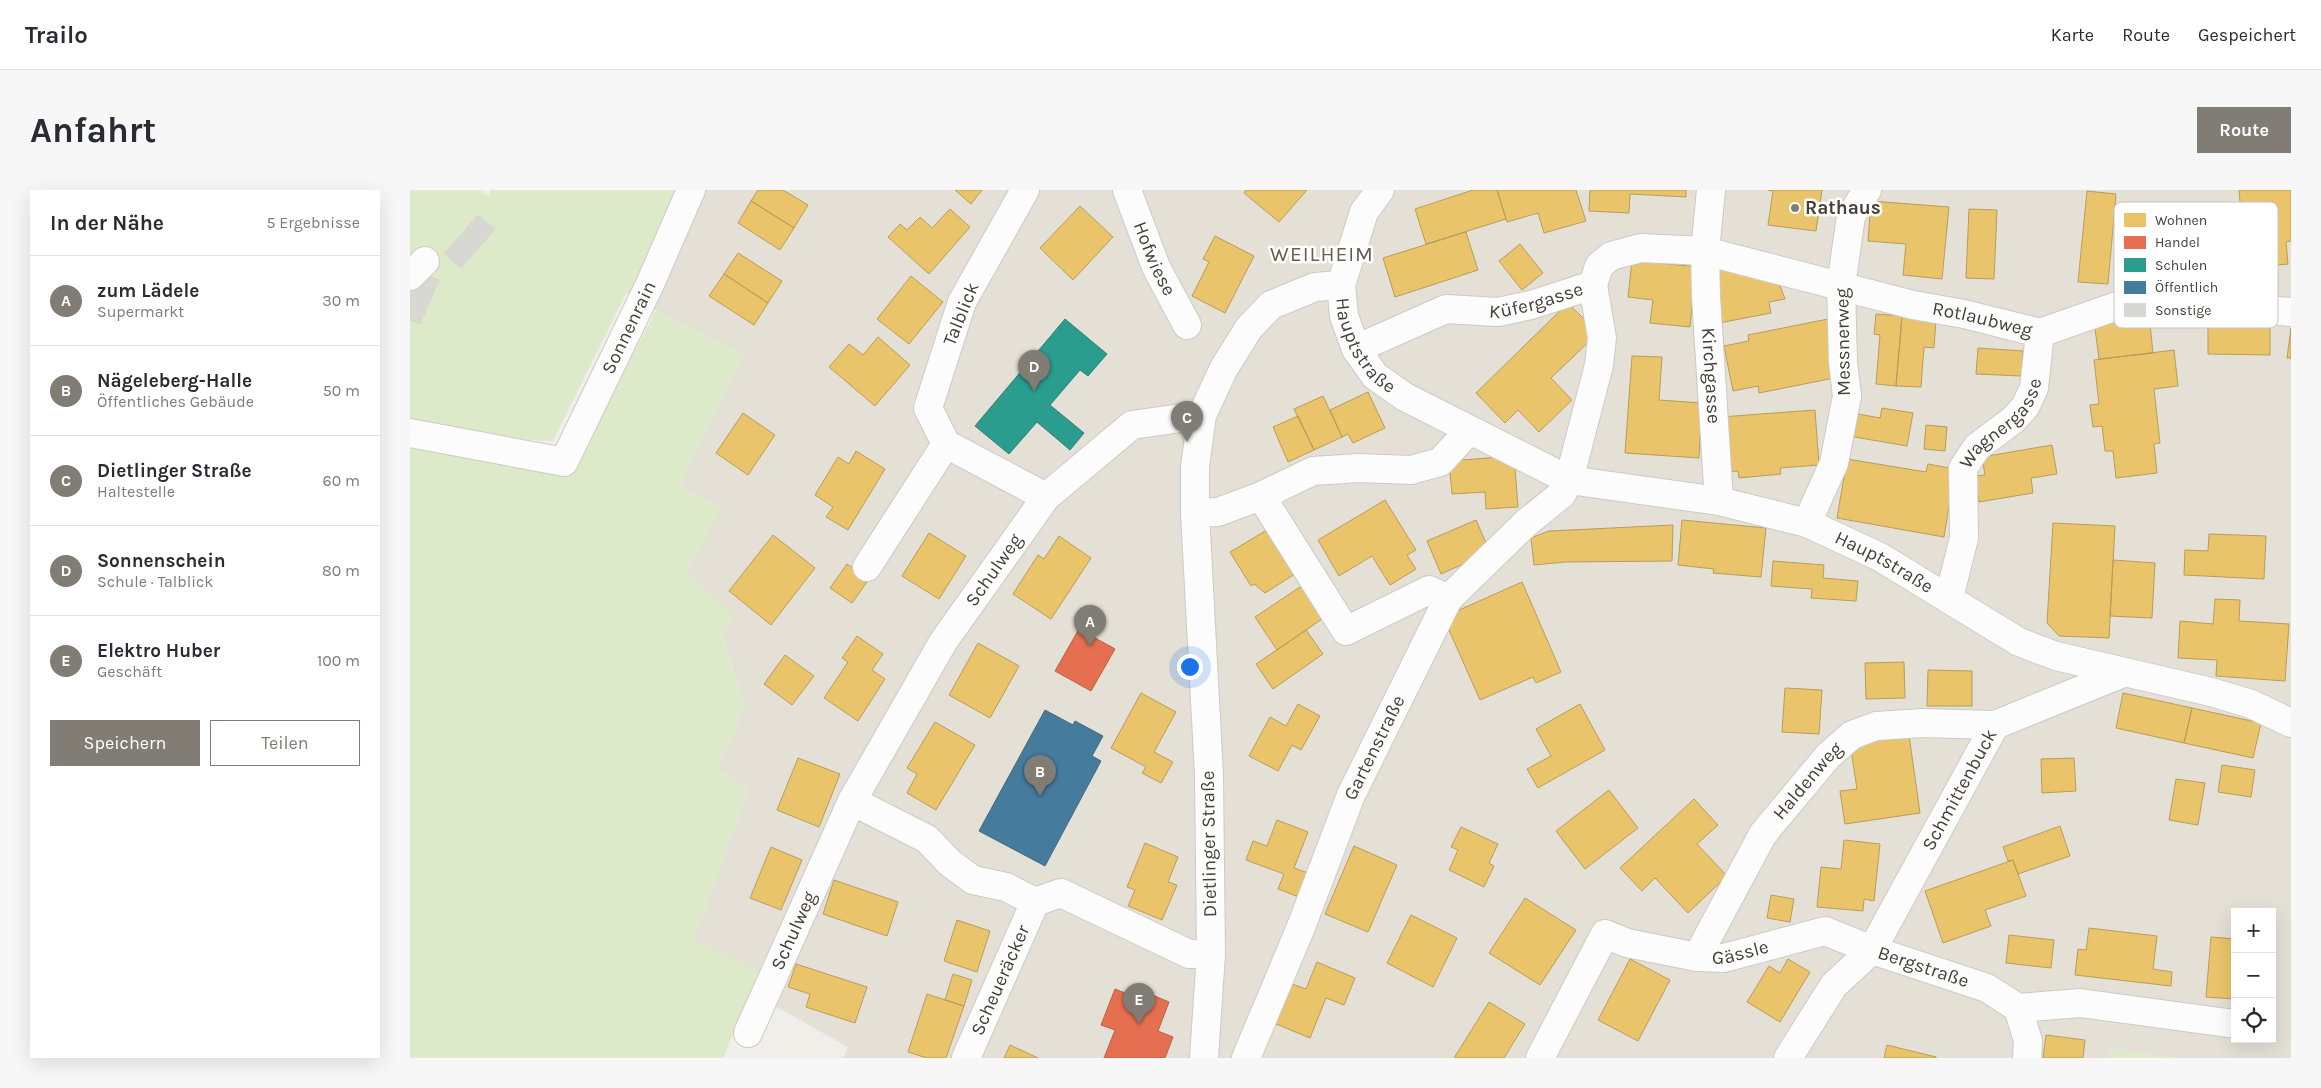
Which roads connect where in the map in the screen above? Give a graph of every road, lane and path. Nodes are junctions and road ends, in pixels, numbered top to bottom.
1 (690, 190) edge
2 (1025, 190) edge
3 (1127, 190) edge
4 (1380, 190) edge
5 (1711, 190) edge
6 (1866, 190) edge
7 (1705, 251) junction
8 (1342, 285) junction
9 (1593, 285) junction
10 (1841, 286) junction
11 (2114, 307) edge
12 (2278, 311) edge
13 (2291, 312) edge
14 (1187, 325) dead end
15 (2040, 333) junction
16 (1356, 349) junction
17 (1202, 415) junction
18 (1469, 431) junction
19 (410, 433) edge
20 (946, 444) junction
21 (1569, 480) junction
22 (1261, 496) junction
23 (1046, 497) junction
24 (1719, 501) junction
25 (1195, 513) junction
26 (1807, 523) junction
27 (867, 567) dead end
28 (1949, 598) junction
29 (1448, 599) junction
30 (2123, 673) junction
31 (2291, 723) edge
32 (1995, 726) junction
33 (852, 801) junction
34 (1035, 902) junction
35 (1872, 950) junction
36 (1211, 954) junction
37 (1697, 958) junction
38 (2018, 1008) junction
39 (2231, 1023) edge
40 (748, 1033) dead end
41 (966, 1058) edge
42 (1204, 1058) edge
43 (1246, 1058) edge
44 (1540, 1058) edge
45 (1788, 1058) edge
46 (2027, 1058) edge

1 - 19 street, Sonnenrain
2 - 20 street, Talblick
3 - 14 street, Hofwiese
4 - 8 street, Hauptstraße
5 - 7 street, Kirchgasse
6 - 10 street, Messnerweg
7 - 9 street, Küfergasse
7 - 10 street, Rotlaubweg
7 - 24 street, Kirchgasse
8 - 16 street, Hauptstraße
8 - 17 street, Dietlinger Straße
9 - 16 street, Küfergasse
9 - 21 street
10 - 15 street, Rotlaubweg
10 - 26 street, Messnerweg
11 - 15 street, Rotlaubweg
12 - 13 street, Rotlaubweg
15 - 28 street, Wagnergasse
16 - 18 street, Hauptstraße
17 - 23 street, Schulweg
17 - 25 street, Dietlinger Straße
18 - 21 street, Hauptstraße
18 - 22 street
20 - 23 street
20 - 27 street
21 - 24 street, Hauptstraße
21 - 29 street, Gartenstraße
22 - 25 street
22 - 29 street
23 - 33 street, Schulweg
24 - 26 street, Hauptstraße
25 - 36 street, Dietlinger Straße
26 - 28 street, Hauptstraße
28 - 30 street, Hauptstraße
29 - 43 street, Gartenstraße
30 - 31 street, Hauptstraße
30 - 32 street, Schmittenbuck
32 - 35 street, Schmittenbuck
32 - 37 street, Haldenweg
33 - 34 street
33 - 40 street, Schulweg
34 - 36 street
34 - 41 street, Scheueräcker
35 - 37 street, Gässle
35 - 38 street, Bergstraße
35 - 45 street, Bergstraße
36 - 42 street, Dietlinger Straße
37 - 44 street, Gässle
38 - 39 street
38 - 46 street

